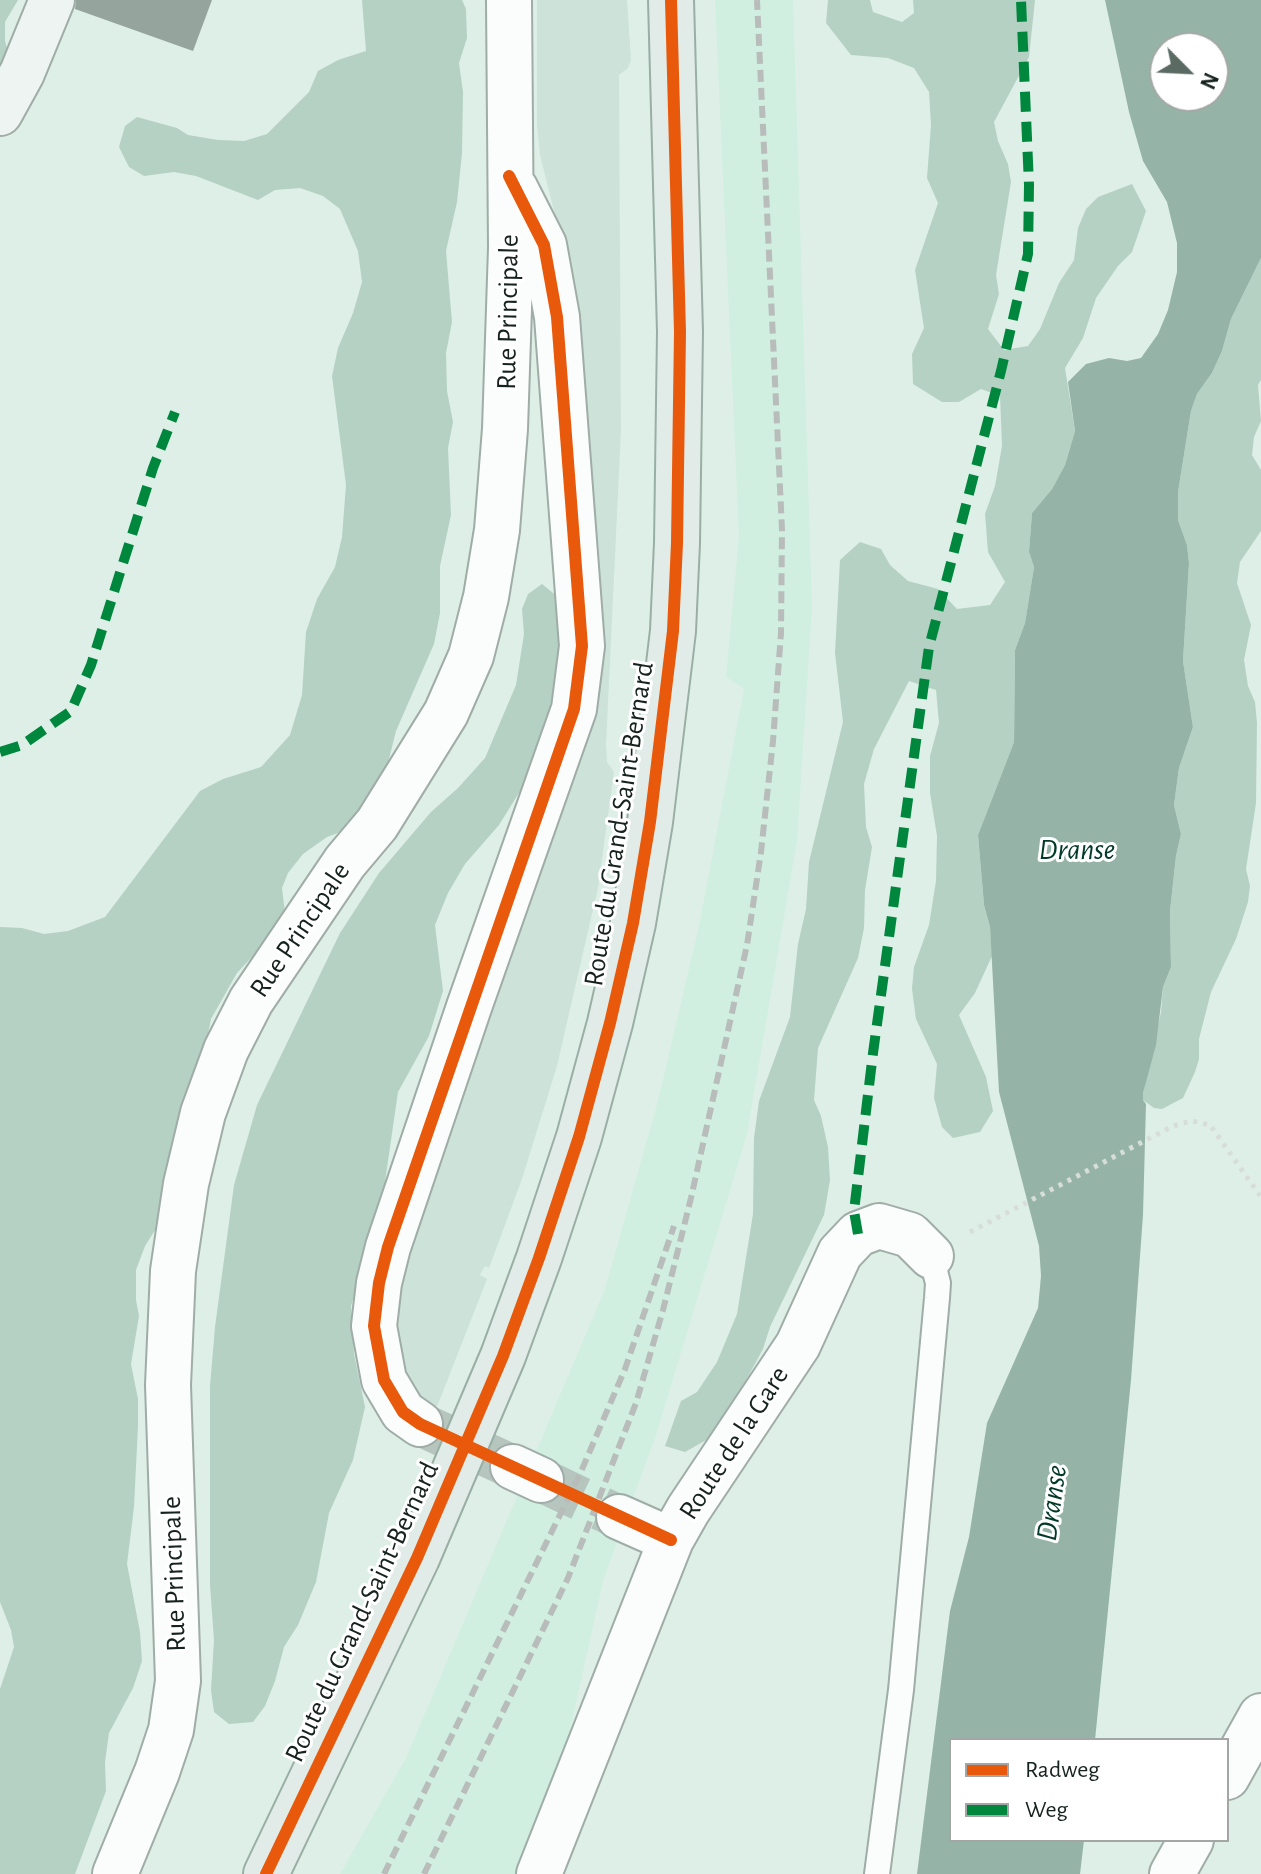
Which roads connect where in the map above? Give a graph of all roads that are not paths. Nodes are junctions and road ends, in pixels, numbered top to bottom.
1 (52, 0) edge
2 (509, 0) edge
3 (671, 0) edge
4 (0, 113) edge
5 (509, 176) junction
6 (946, 1246) joint
7 (420, 1424) tunnel mouth
8 (619, 1517) tunnel mouth
9 (671, 1540) junction
10 (1261, 1716) edge
11 (1229, 1773) edge
12 (1190, 1842) edge
13 (115, 1874) edge
14 (266, 1874) edge
15 (539, 1874) edge
16 (877, 1874) edge
17 (1172, 1874) edge

1 - 4 street
2 - 5 street, Rue Principale
3 - 14 main road, Route du Grand-Saint-Bernard
5 - 7 street
5 - 13 street, Rue Principale
6 - 9 street, Route de la Gare
6 - 16 lane
8 - 9 street
9 - 15 street, Route de la Gare
10 - 11 street
12 - 17 street

